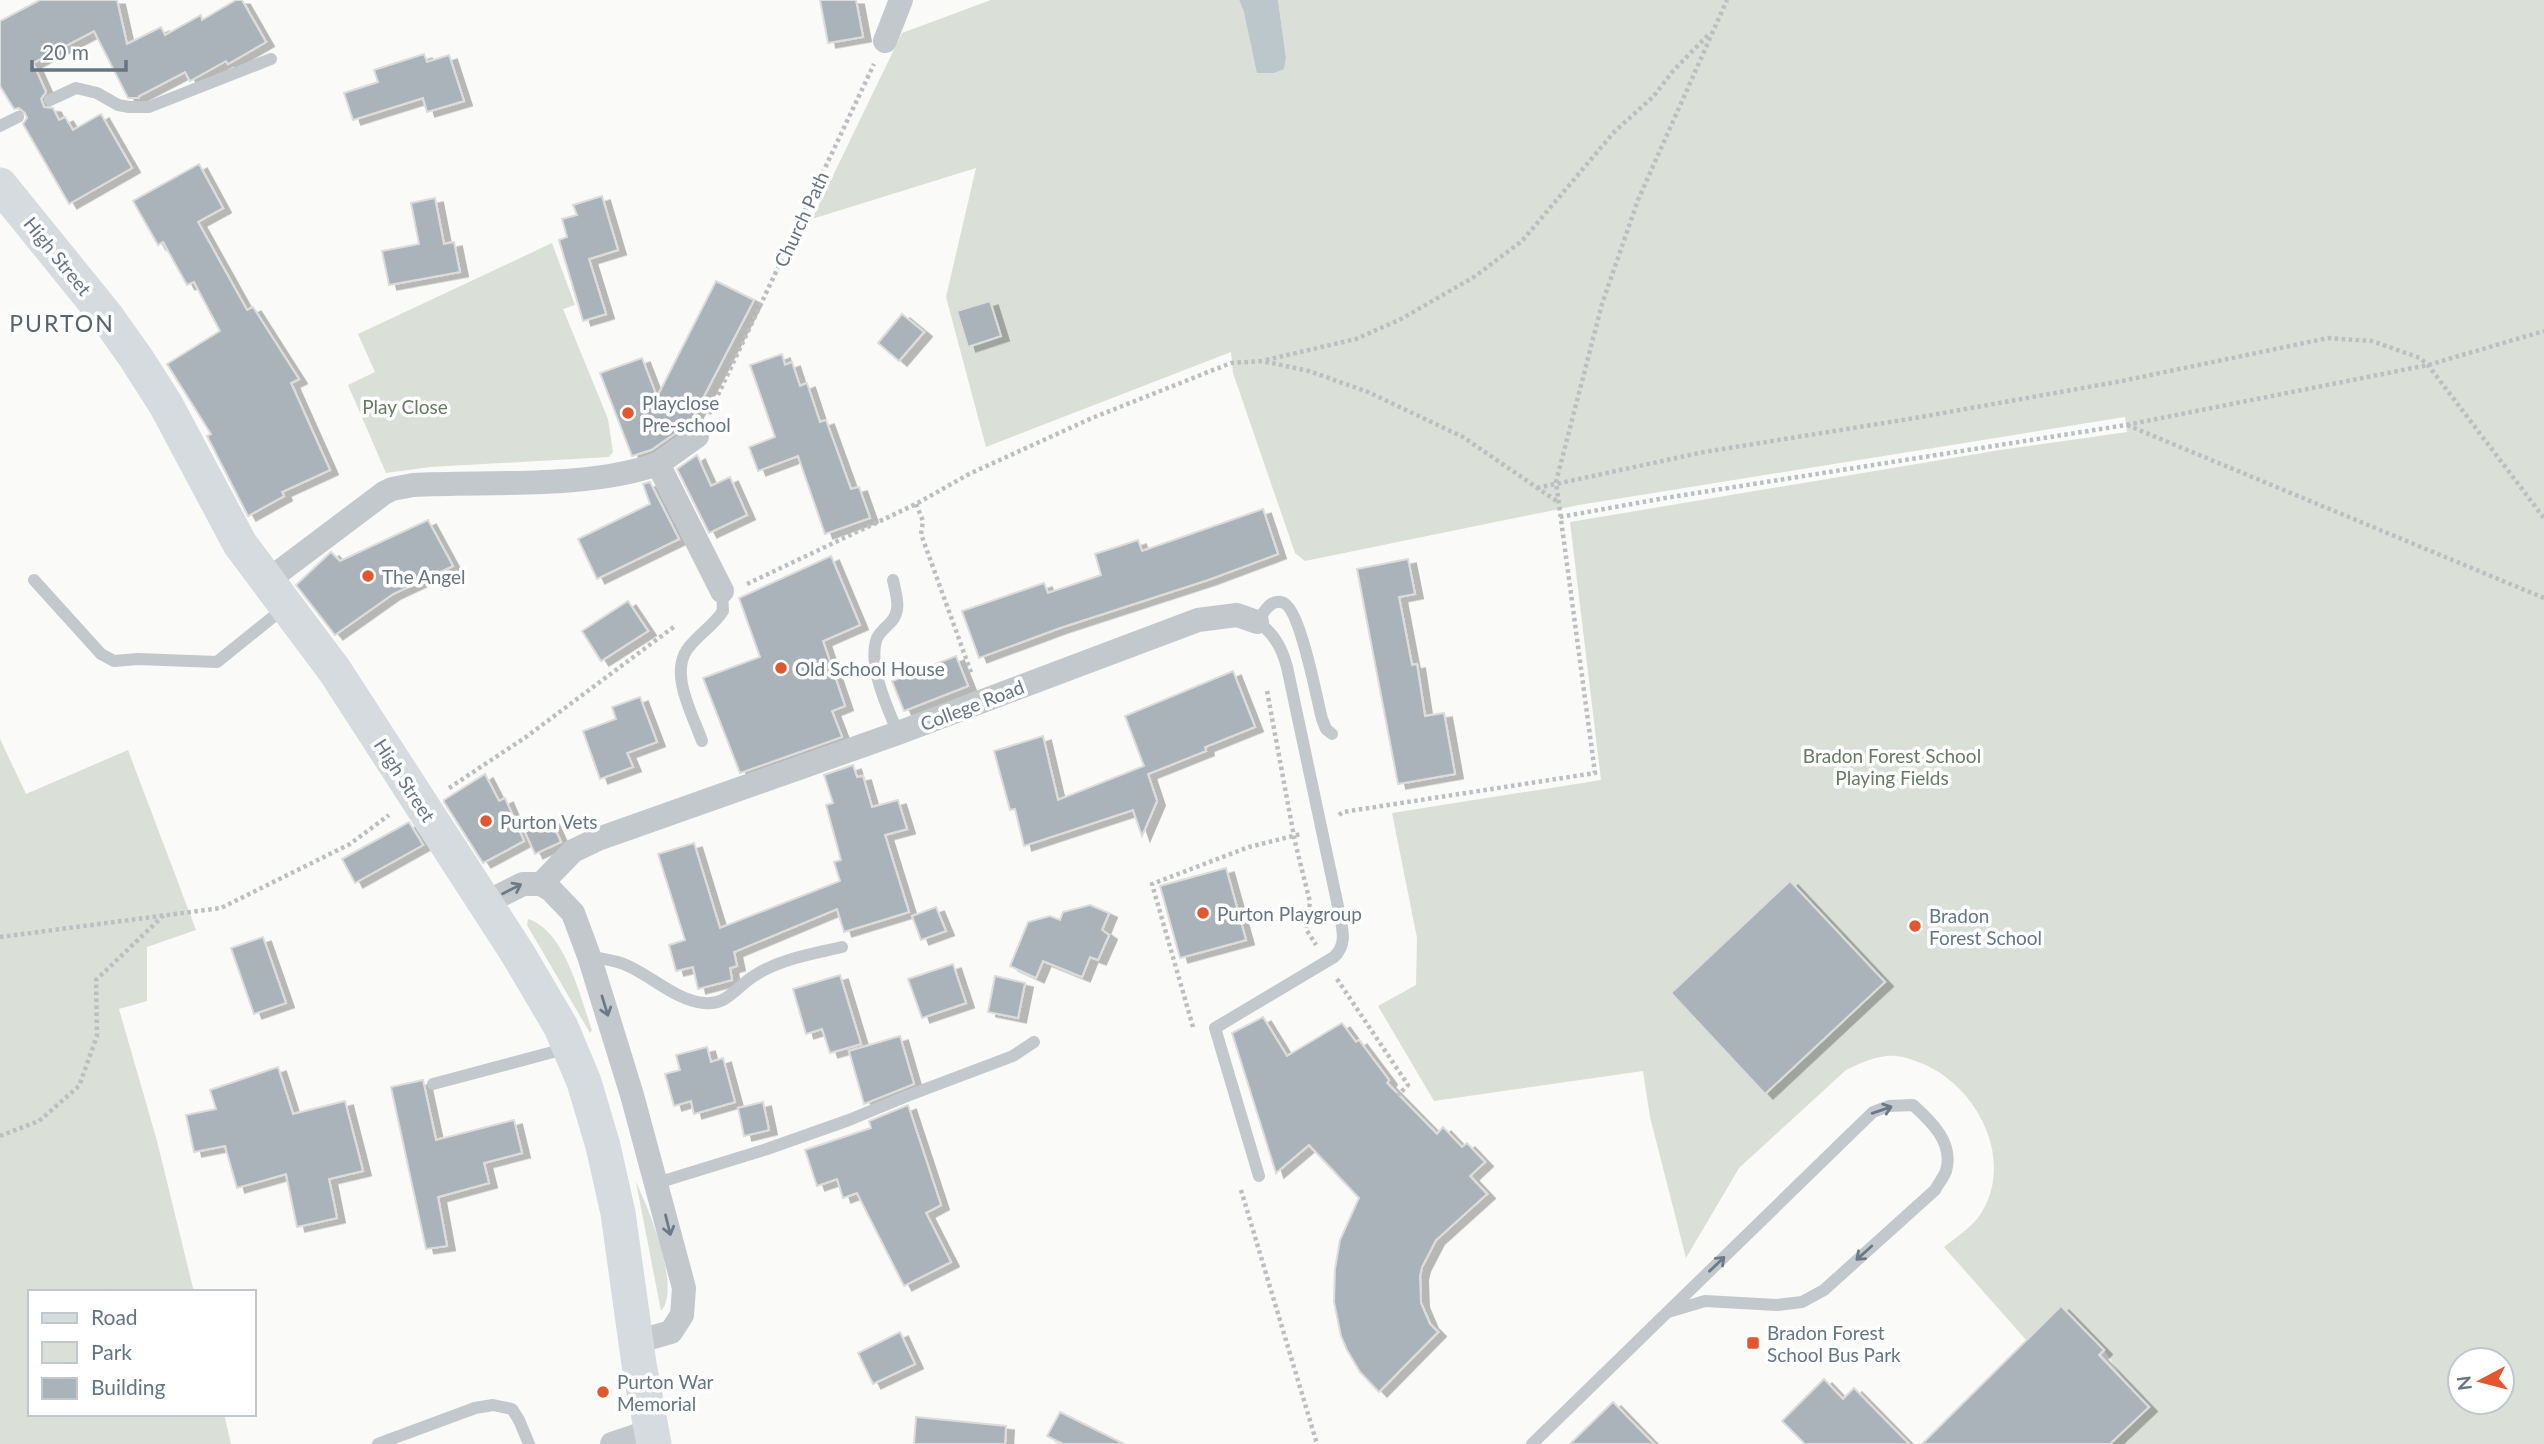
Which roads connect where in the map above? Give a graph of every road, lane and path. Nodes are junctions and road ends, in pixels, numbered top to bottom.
1 (901, 0) edge
2 (1727, 0) edge
3 (1713, 30) junction
4 (885, 41) joint
5 (271, 59) dead end
6 (50, 100) dead end
7 (18, 117) dead end
8 (0, 126) edge
9 (0, 185) edge
10 (2544, 331) edge
11 (1262, 361) junction
12 (2427, 365) junction
13 (2126, 425) junction
14 (697, 436) joint
15 (658, 464) junction
16 (1556, 482) junction
17 (1536, 488) junction
18 (1558, 502) junction
19 (916, 504) junction
20 (1560, 517) junction
21 (2544, 518) edge
22 (34, 580) dead end
23 (893, 580) dead end
24 (722, 591) junction
25 (277, 594) junction
26 (2544, 598) edge
27 (680, 622) dead end
28 (1257, 622) junction
29 (982, 702) junction
30 (898, 733) junction
31 (1332, 734) dead end
32 (702, 741) dead end
33 (456, 783) dead end
34 (415, 796) junction
35 (1322, 833) junction
36 (541, 884) junction
37 (485, 903) junction
38 (166, 914) junction
39 (0, 937) edge
40 (842, 947) dead end
41 (589, 956) junction
42 (1034, 1042) dead end
43 (571, 1048) junction
44 (433, 1084) dead end
45 (0, 1136) edge
46 (1259, 1176) dead end
47 (657, 1183) junction
48 (1668, 1312) junction
49 (636, 1342) junction
50 (652, 1437) edge
51 (378, 1444) edge
52 (529, 1444) edge
53 (612, 1444) edge
54 (1532, 1444) edge

1 - 4 street
2 - 3 path
3 - 11 path
3 - 16 path
4 - 14 path, Church Path
5 - 6 lane
7 - 8 lane
9 - 25 street, High Street
10 - 12 path
11 - 17 path
11 - 19 path
12 - 13 path
12 - 16 path
12 - 21 path
13 - 20 path
13 - 26 path
14 - 15 street
15 - 24 street
15 - 25 street
16 - 17 path
16 - 18 path
17 - 18 path
18 - 20 path
19 - 24 path
19 - 29 path
20 - 35 path
22 - 25 lane
23 - 30 lane
24 - 32 lane
25 - 34 street, High Street
27 - 33 path
28 - 29 street, College Road
28 - 31 lane
28 - 35 lane
29 - 30 street, College Road
30 - 36 street, College Road
34 - 37 street, High Street
34 - 38 path
35 - 46 lane
37 -> 36 street
36 - 41 street
37 - 43 street, High Street
38 - 39 path
38 - 45 path
40 - 41 lane
41 -> 47 street
42 - 47 lane
43 - 44 lane
43 - 49 street, High Street
47 -> 49 street
48 -> 48 lane
48 - 54 lane
49 - 50 street, High Street
50 - 53 street
51 - 52 lane

